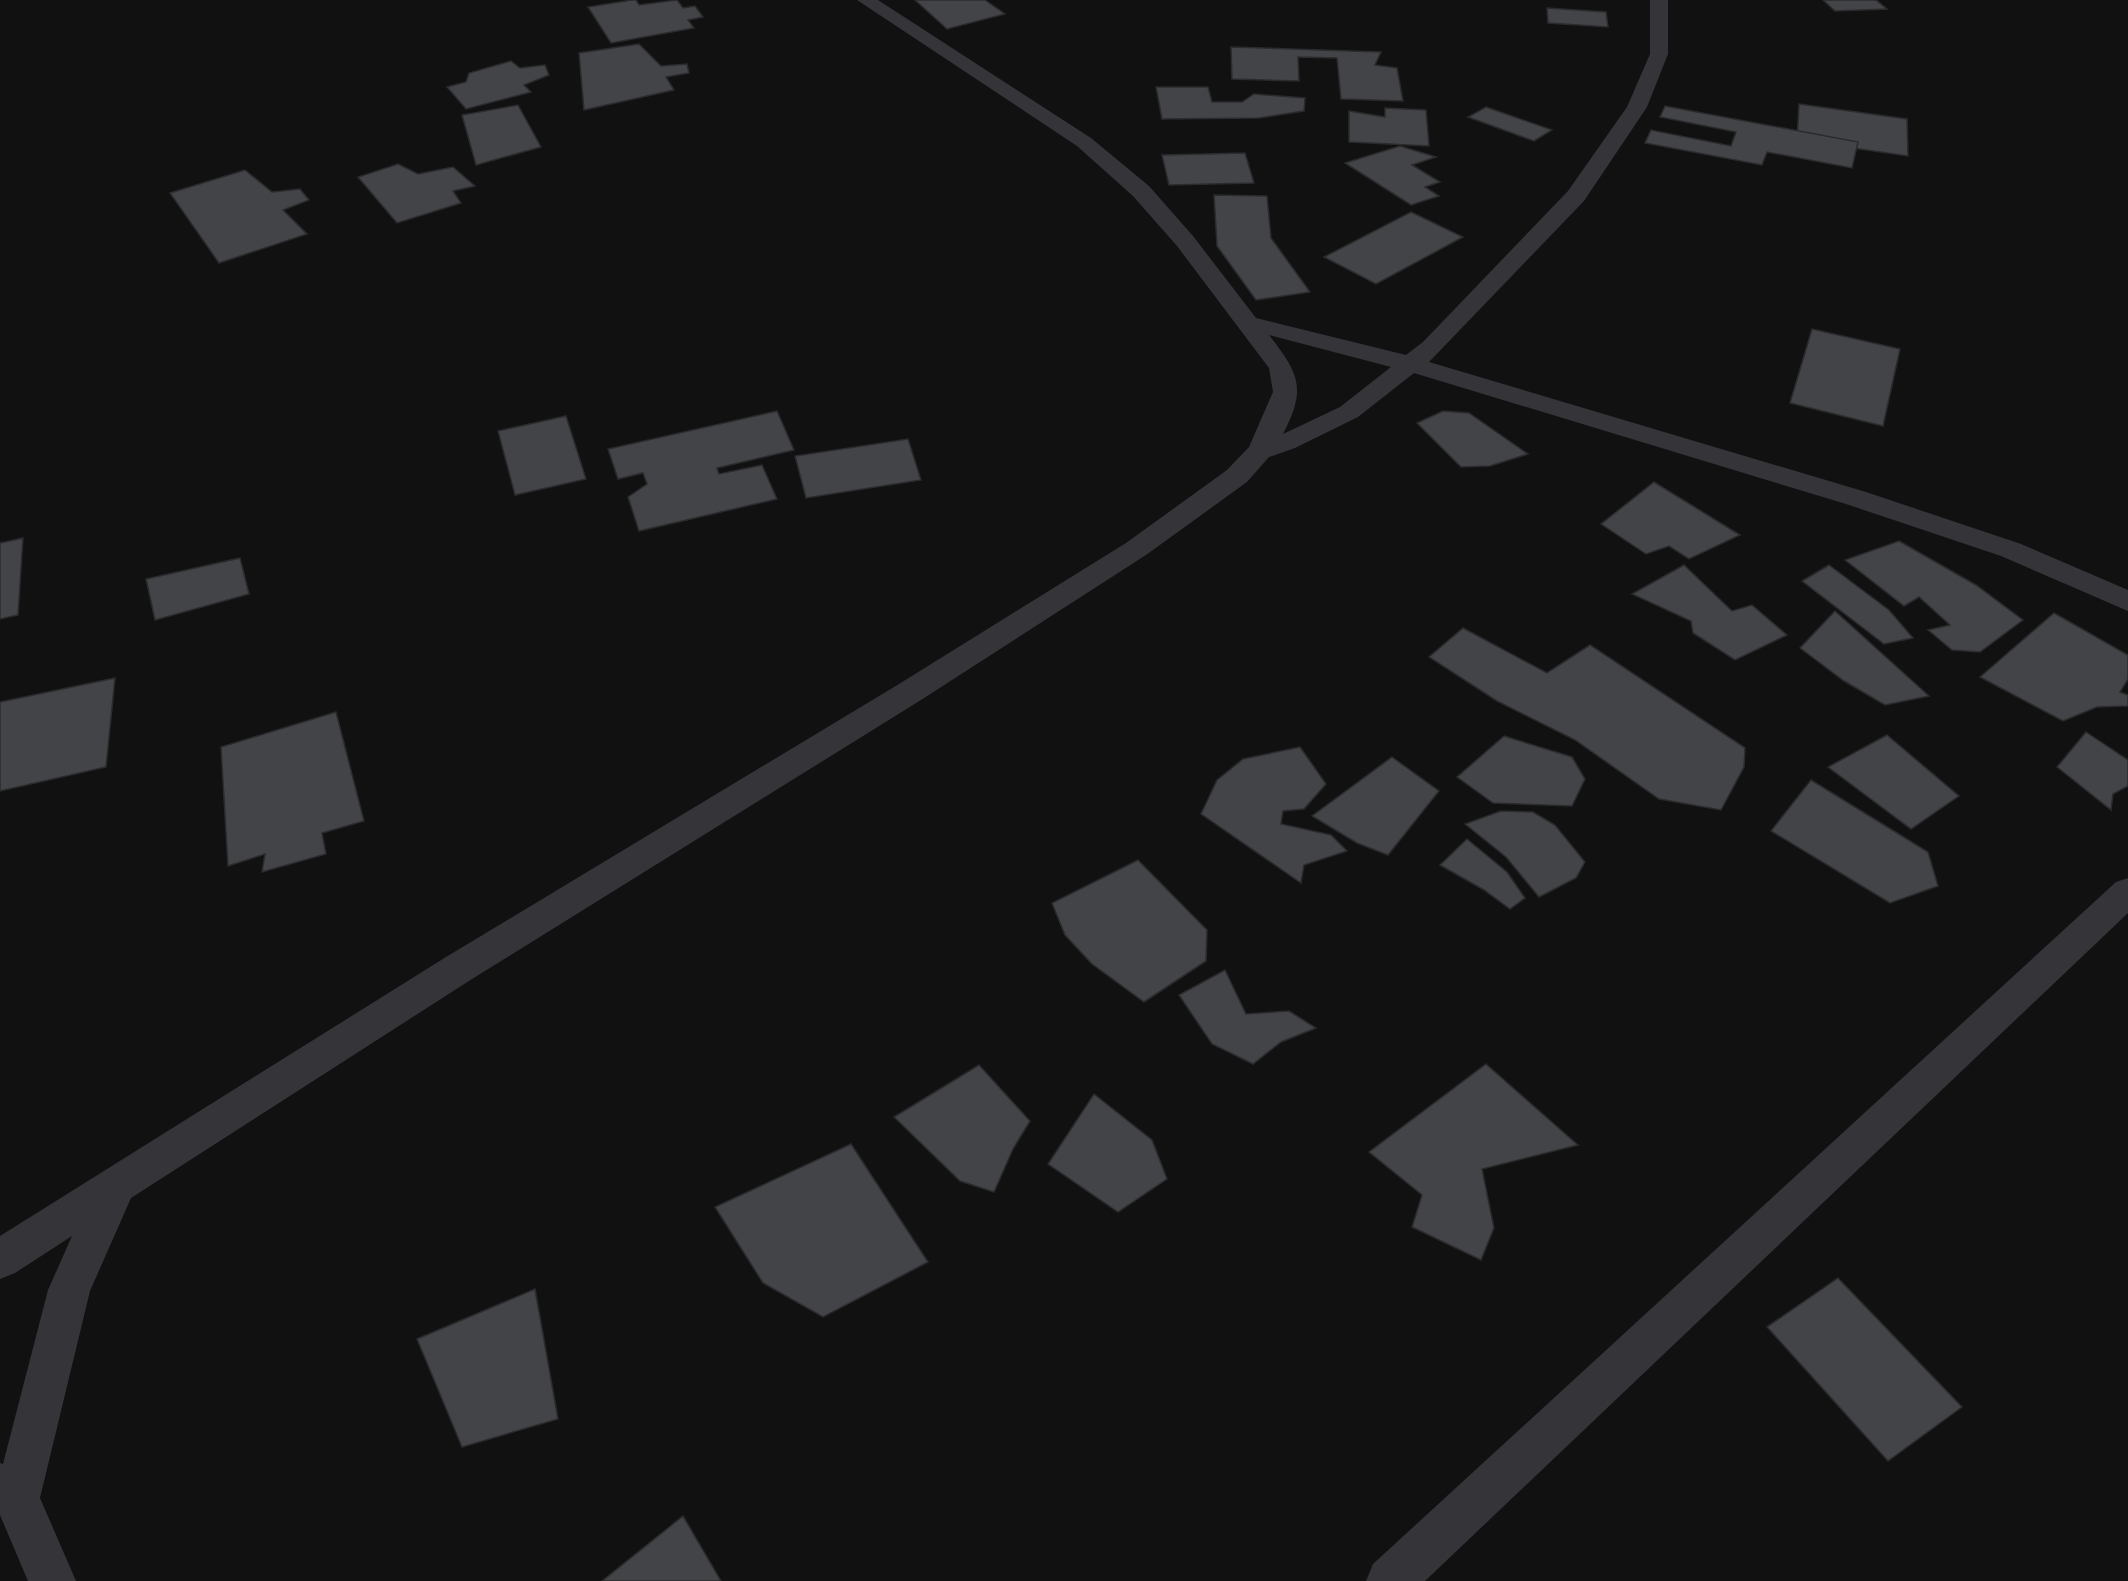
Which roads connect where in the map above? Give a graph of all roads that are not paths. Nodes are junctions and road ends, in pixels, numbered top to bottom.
1 (866, 0) edge
2 (1659, 0) edge
3 (1250, 324) junction
4 (1410, 364) junction
5 (1260, 451) junction
6 (2128, 601) edge
7 (2128, 892) edge
8 (116, 1186) junction
9 (0, 1259) edge
10 (8, 1492) edge
11 (52, 1581) edge
12 (1390, 1581) edge

1 - 3 street
2 - 4 street
3 - 4 street
3 - 5 street
4 - 5 street
4 - 6 street
5 - 8 street
7 - 12 street
8 - 9 street
8 - 10 street
10 - 11 street

